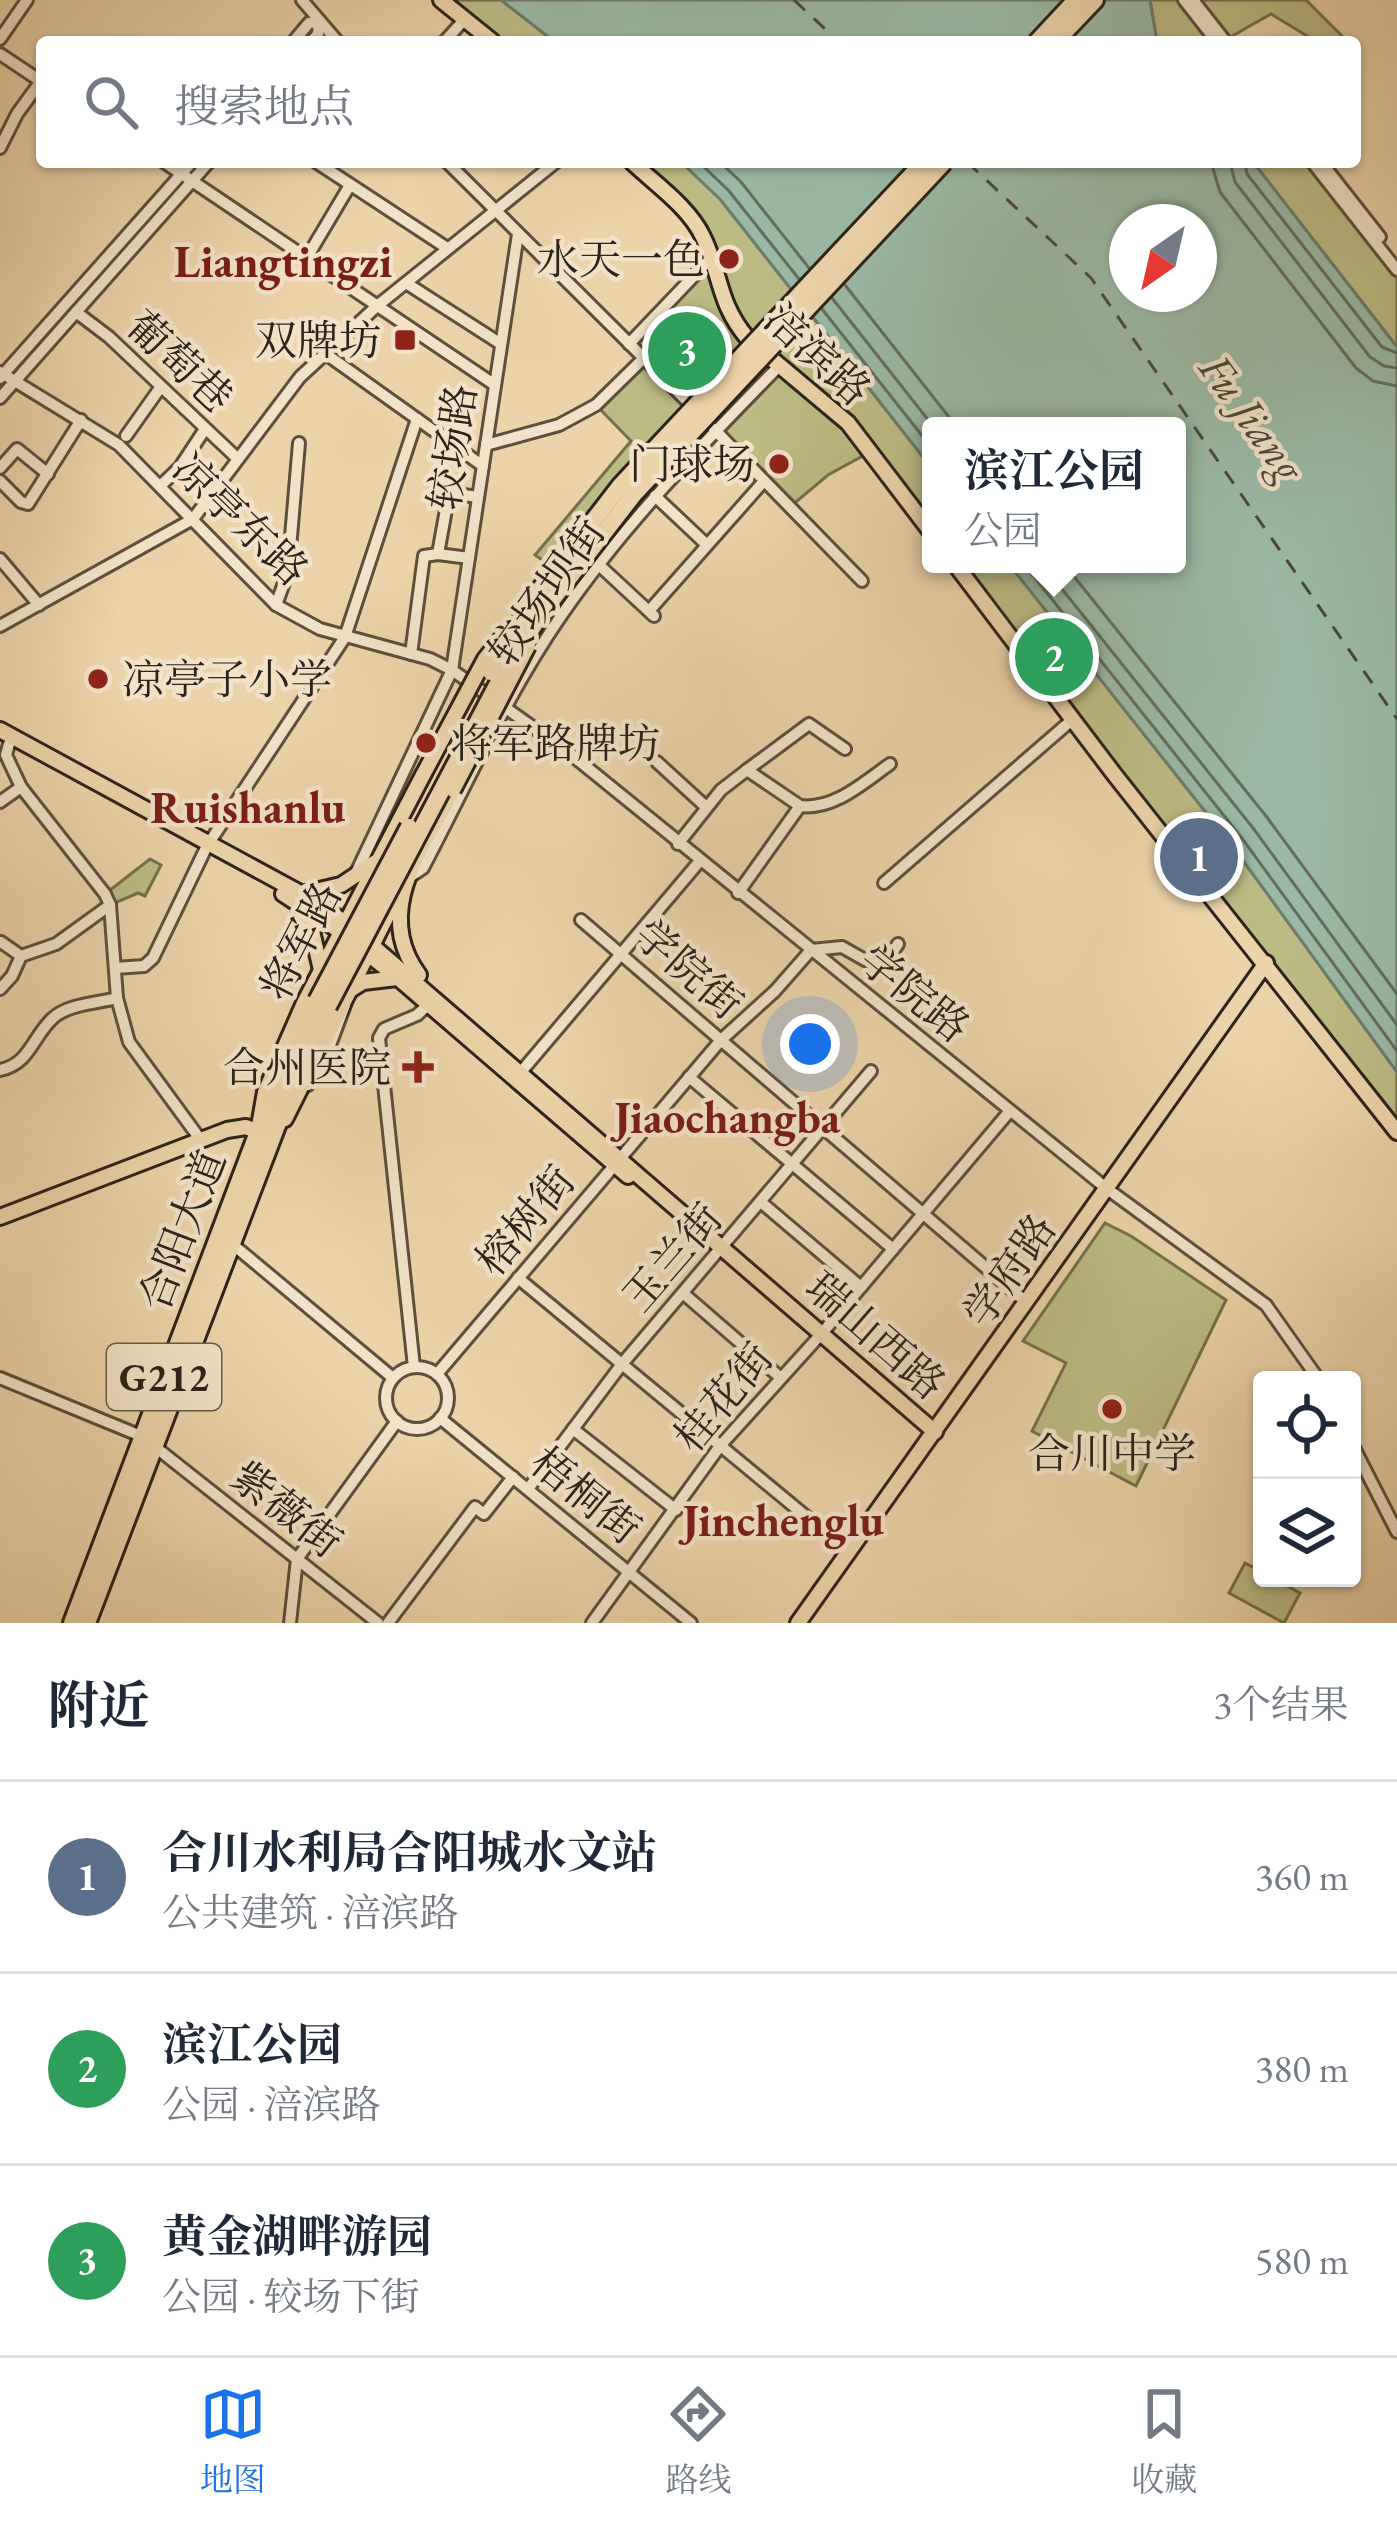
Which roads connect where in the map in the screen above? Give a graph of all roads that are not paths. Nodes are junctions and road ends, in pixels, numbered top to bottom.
1 (27, 0) edge
2 (302, 0) edge
3 (441, 0) edge
4 (1076, 0) edge
5 (1095, 0) edge
6 (1184, 0) edge
7 (1193, 0) edge
8 (465, 19) junction
9 (320, 22) junction
10 (298, 36) edge
11 (314, 36) edge
12 (333, 36) edge
13 (449, 36) edge
14 (486, 36) edge
15 (1042, 36) edge
16 (1061, 36) edge
17 (1212, 36) edge
18 (1221, 36) edge
19 (0, 39) edge
20 (0, 54) edge
21 (36, 78) edge
22 (36, 88) edge
23 (0, 148) edge
24 (173, 168) edge
25 (190, 168) edge
26 (200, 168) edge
27 (325, 168) edge
28 (453, 168) edge
29 (549, 168) edge
30 (638, 168) edge
31 (918, 168) edge
32 (938, 168) edge
33 (1317, 168) edge
34 (1326, 168) edge
35 (187, 177) junction
36 (350, 185) junction
37 (495, 212) junction
38 (518, 234) junction
39 (447, 248) junction
40 (711, 258) junction
41 (1397, 258) edge
42 (306, 259) junction
43 (1397, 270) edge
44 (406, 283) junction
45 (377, 306) junction
46 (76, 312) junction
47 (501, 344) junction
48 (629, 344) junction
49 (326, 354) junction
50 (644, 358) junction
51 (779, 365) junction
52 (5, 376) edge
53 (495, 385) junction
54 (160, 388) junction
55 (0, 398) edge
56 (417, 419) junction
57 (81, 420) junction
58 (205, 429) junction
59 (716, 431) junction
60 (126, 436) dead end
61 (299, 443) dead end
62 (486, 445) junction
63 (238, 459) junction
64 (483, 466) junction
65 (0, 468) edge
66 (48, 474) junction
67 (0, 481) edge
68 (764, 481) junction
69 (160, 486) junction
70 (655, 496) junction
71 (478, 497) junction
72 (193, 519) junction
73 (922, 520) edge
74 (707, 545) junction
75 (438, 554) junction
76 (469, 558) junction
77 (0, 559) edge
78 (599, 565) junction
79 (962, 573) edge
80 (862, 581) dead end
81 (39, 604) junction
82 (276, 605) junction
83 (538, 605) junction
84 (0, 626) edge
85 (345, 637) junction
86 (411, 654) junction
87 (452, 670) junction
88 (507, 709) junction
89 (1073, 719) junction
90 (3, 738) edge
91 (845, 749) dead end
92 (657, 762) dead end
93 (890, 764) dead end
94 (747, 770) junction
95 (21, 787) junction
96 (0, 802) edge
97 (705, 806) junction
98 (800, 806) junction
99 (678, 844) junction
100 (207, 846) junction
101 (378, 860) junction
102 (699, 862) junction
103 (355, 876) junction
104 (405, 880) junction
105 (884, 883) dead end
106 (737, 893) junction
107 (299, 898) junction
108 (110, 905) junction
109 (581, 920) dead end
110 (344, 928) junction
111 (1, 942) edge
112 (898, 944) dead end
113 (369, 948) junction
114 (811, 950) junction
115 (621, 954) junction
116 (21, 956) junction
117 (1265, 963) junction
118 (115, 968) junction
119 (321, 970) junction
120 (398, 978) junction
121 (0, 989) edge
122 (346, 993) junction
123 (117, 998) junction
124 (430, 999) junction
125 (721, 1040) junction
126 (0, 1070) edge
127 (871, 1071) dead end
128 (519, 1075) junction
129 (689, 1077) junction
130 (1009, 1112) junction
131 (824, 1128) junction
132 (1397, 1132) edge
133 (265, 1135) junction
134 (200, 1139) junction
135 (618, 1161) junction
136 (793, 1165) junction
137 (1106, 1188) junction
138 (762, 1203) junction
139 (924, 1214) junction
140 (0, 1216) edge
141 (231, 1243) junction
142 (893, 1250) junction
143 (722, 1251) junction
144 (518, 1278) junction
145 (861, 1287) junction
146 (684, 1294) junction
147 (1026, 1302) junction
148 (820, 1335) junction
149 (622, 1364) junction
150 (414, 1367) junction
151 (1313, 1371) edge
152 (437, 1374) junction
153 (0, 1378) edge
154 (393, 1378) junction
155 (781, 1378) junction
156 (440, 1418) junction
157 (397, 1421) junction
158 (574, 1429) junction
159 (935, 1432) junction
160 (148, 1441) junction
161 (720, 1446) junction
162 (1361, 1462) edge
163 (513, 1477) junction
164 (528, 1490) junction
165 (676, 1510) junction
166 (1397, 1532) edge
167 (849, 1552) junction
168 (297, 1559) junction
169 (630, 1574) junction
170 (72, 1623) edge
171 (87, 1623) edge
172 (290, 1623) edge
173 (378, 1623) edge
174 (388, 1623) edge
175 (592, 1623) edge
176 (691, 1623) edge
177 (798, 1623) edge

1 - 19 street
2 - 9 street
3 - 8 main road
4 - 15 highway
5 - 16 highway
6 - 17 street
7 - 18 street
8 - 13 street
8 - 14 main road
9 - 10 street
9 - 11 street
9 - 12 street
20 - 21 street
22 - 23 street
24 - 35 street
25 - 35 street
26 - 35 street
27 - 36 street
28 - 37 street
29 - 37 street
30 - 40 main road, 涪滨路
31 - 83 highway, G212, bridge
32 - 83 highway, G212, bridge
33 - 43 street
34 - 41 street
35 - 42 street
35 - 46 street
35 - 52 street
36 - 39 street
36 - 42 street
37 - 38 street
37 - 39 street
38 - 47 street, 较场路
38 - 48 street
39 - 44 street
40 - 48 street
40 - 51 main road, 涪滨路
42 - 45 street
44 - 45 street
44 - 47 street
45 - 49 street
45 - 53 street
46 - 52 street
46 - 54 street, 葡萄巷
47 - 53 street, 较场路
48 - 50 street
49 - 56 street
49 - 63 street
50 - 59 street
50 - 62 street
51 - 59 street, 较场坝街
51 - 73 main road, 涪滨路
52 - 55 street
52 - 57 street, 凉亭东路
53 - 62 street, 较场路
54 - 58 street, 葡萄巷
54 - 60 street
56 - 64 street
56 - 85 street
57 - 66 street
57 - 69 street, 凉亭东路
58 - 63 street, 葡萄巷
58 - 69 street
59 - 68 street
59 - 70 street, 较场坝街
61 - 82 street
62 - 64 street, 较场路
63 - 72 street
64 - 71 street, 较场路
65 - 66 street
66 - 67 street
68 - 74 street
68 - 80 street
69 - 72 street, 凉亭东路
70 - 74 street
70 - 78 street, 较场坝街
71 - 75 street
71 - 76 street, 较场路
72 - 81 street
72 - 82 street, 凉亭东路
74 - 78 street
75 - 76 street
75 - 86 street
76 - 87 street, 较场路
77 - 81 street
78 - 88 street, 较场坝街
79 - 89 main road
81 - 84 street
82 - 85 street, 凉亭东路
83 - 101 main road, 将军路, bridge
83 - 104 main road, 将军路, bridge
83 - 133 highway, G212, bridge
85 - 86 street, 凉亭东路
85 - 100 street
86 - 87 street, 凉亭东路
87 - 88 street, 学院路
87 - 103 street, 将军路
88 - 99 street, 学院路
88 - 104 street, 较场坝街
89 - 105 street
89 - 117 main road
90 - 95 street
90 - 100 main road, 瑞山西路
91 - 94 street
92 - 97 street
93 - 98 street
94 - 97 street
94 - 98 street
95 - 96 street
95 - 108 street
97 - 99 street
98 - 106 street
99 - 102 street, 学院路
100 - 107 main road, 瑞山西路
100 - 118 street
101 - 103 main road
101 - 110 main road, 将军路
102 - 106 street, 学院路
102 - 115 street
103 - 107 main road
104 - 113 main road, 将军路
104 - 124 main road
106 - 114 street, 学院路
107 - 110 main road, 瑞山西路
107 - 119 main road
108 - 116 street
108 - 118 street
109 - 115 street, 学院街
110 - 113 main road, 瑞山西路
110 - 119 main road, 将军路
111 - 116 street
112 - 114 street
113 - 120 main road, 瑞山西路
113 - 122 main road, 将军路
113 - 124 main road, 瑞山西路
114 - 125 street, 榕树街
114 - 130 street, 学院路
115 - 125 street, 学院街
115 - 128 street
116 - 121 street
117 - 132 main road
117 - 137 main road, 学府路
118 - 123 street
119 - 133 main road, 将军路
120 - 122 main road
120 - 124 main road, 瑞山西路
122 - 133 main road, 将军路
123 - 126 street
123 - 134 street
124 - 128 main road, 瑞山西路
124 - 150 street
125 - 129 street, 榕树街
125 - 131 street, 学院街
127 - 131 street, 玉兰街
128 - 135 main road, 瑞山西路
129 - 135 street, 榕树街
129 - 136 street
130 - 137 street, 学院路
130 - 139 street, 桂花街
131 - 136 street, 玉兰街
131 - 139 street, 学院街
133 - 134 main road
133 - 141 highway, 合阳大道 / G212
133 - 160 highway, 合阳大道 / G212
134 - 140 main road
135 - 143 main road, 瑞山西路
135 - 144 street, 榕树街
136 - 138 street, 玉兰街
136 - 142 street
137 - 147 main road, 学府路
137 - 151 street, 学院路
138 - 143 street, 玉兰街
138 - 145 street
139 - 142 street, 桂花街
139 - 147 street, 学院街
141 - 154 street
141 - 160 highway, 合阳大道 / G212
142 - 145 street, 桂花街
143 - 146 street, 玉兰街
143 - 148 main road, 瑞山西路
144 - 149 street
144 - 152 street, 榕树街
145 - 148 street, 桂花街
146 - 149 street, 玉兰街
146 - 155 street
147 - 159 main road, 学府路
148 - 155 street, 桂花街
148 - 159 main road, 瑞山西路
149 - 158 street, 玉兰街
149 - 161 street
150 - 152 street
150 - 154 street
152 - 156 street
153 - 160 street, 紫薇街
154 - 157 street
155 - 161 street, 桂花街
156 - 157 street
156 - 163 street, 梧桐街
157 - 168 street
158 - 164 street, 玉兰街
158 - 165 street
159 - 167 main road, 学府路
160 - 168 street, 紫薇街
160 - 170 highway, 合阳大道 / G212
160 - 171 highway, 合阳大道 / G212
161 - 165 street, 桂花街
161 - 167 street
162 - 166 street
163 - 164 street, 梧桐街
163 - 174 street
164 - 169 street, 梧桐街
165 - 169 street, 桂花街
167 - 177 main road, 学府路
168 - 172 street
168 - 173 street, 紫薇街
169 - 175 street, 桂花街
169 - 176 street, 梧桐街

